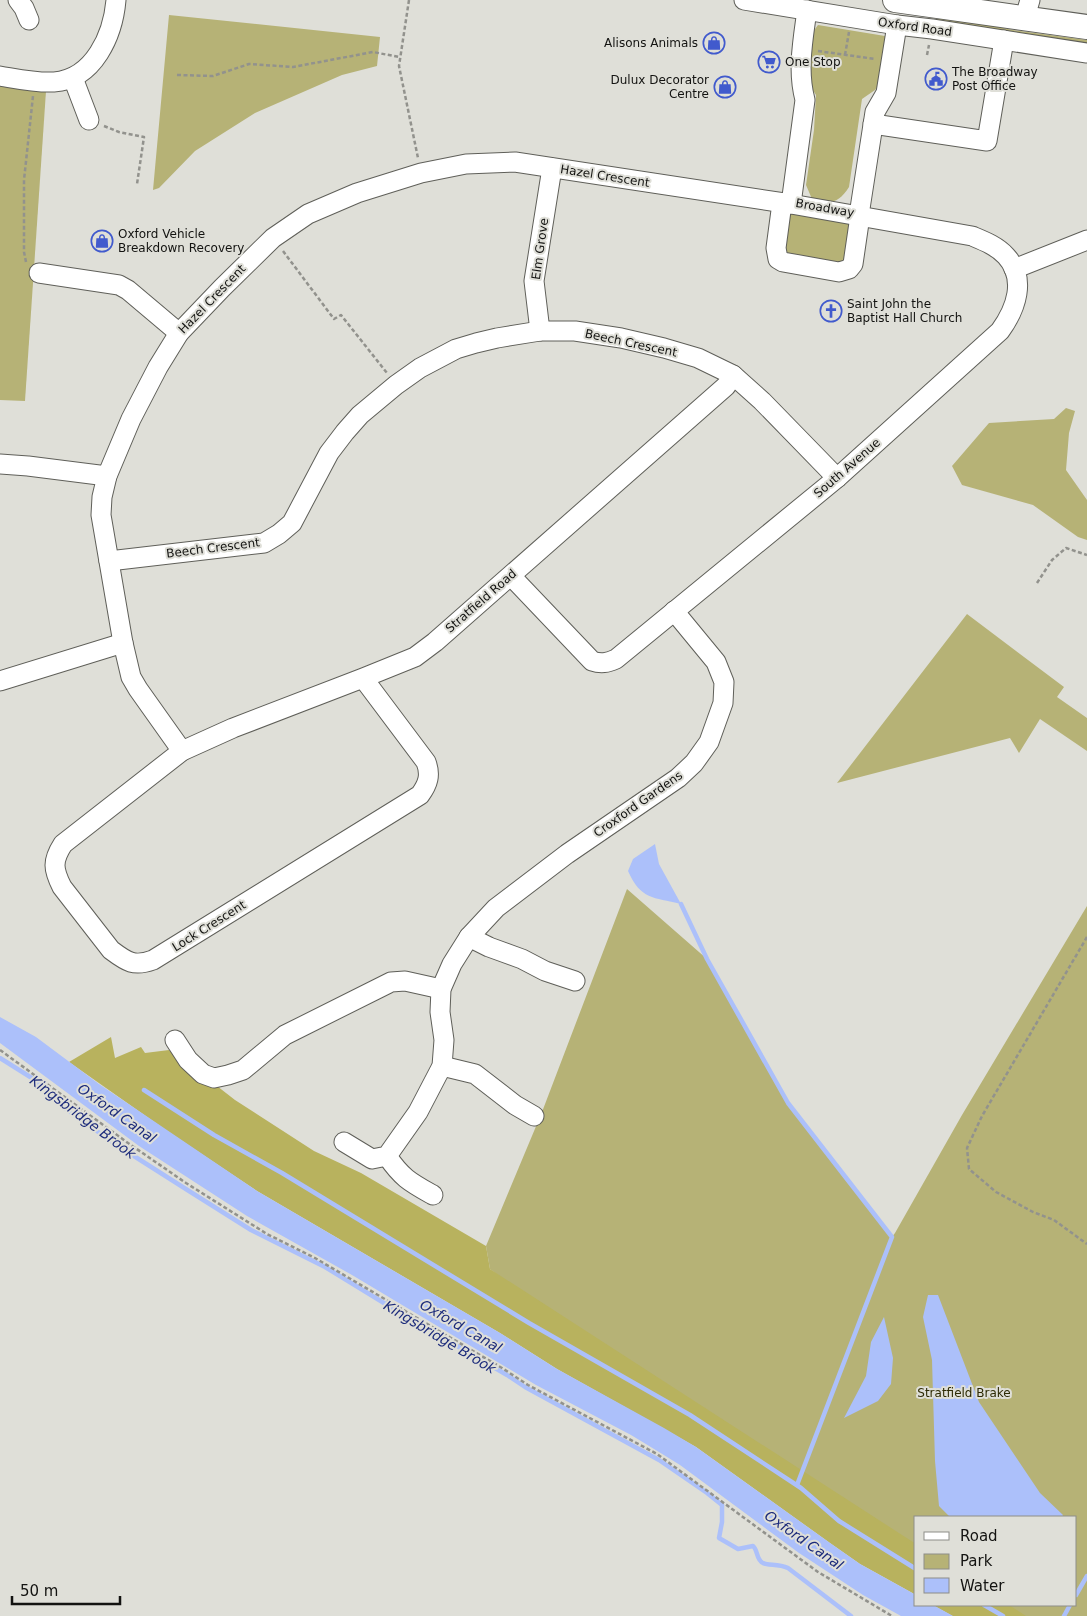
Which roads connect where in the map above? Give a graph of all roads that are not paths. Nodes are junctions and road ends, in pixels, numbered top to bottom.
1 (18, 0) edge
2 (116, 0) edge
3 (744, 0) edge
4 (895, 0) edge
5 (1027, 9) edge
6 (807, 10) junction
7 (29, 20) dead end
8 (897, 25) junction
9 (1087, 27) edge
10 (1004, 40) junction
11 (1087, 53) edge
12 (0, 76) edge
13 (73, 78) junction
14 (89, 120) road end
15 (873, 124) junction
16 (552, 168) junction
17 (787, 204) junction
18 (859, 215) junction
19 (1087, 240) edge
20 (1014, 269) junction
21 (39, 273) road end
22 (540, 331) junction
23 (179, 333) junction
24 (732, 375) junction
25 (0, 464) edge
26 (107, 476) junction
27 (837, 478) junction
28 (109, 561) junction
29 (511, 576) junction
30 (674, 611) junction
31 (123, 643) junction
32 (363, 678) junction
33 (0, 681) edge
34 (182, 751) junction
35 (469, 937) junction
36 (575, 981) dead end
37 (440, 989) junction
38 (174, 1040) dead end
39 (442, 1066) junction
40 (534, 1116) dead end
41 (344, 1142) dead end
42 (387, 1156) junction
43 (433, 1194) dead end

1 - 7 street
2 - 13 street
3 - 6 street, Oxford Road
4 - 5 main road, Oxford Road
5 - 9 main road, Oxford Road
6 - 8 street, Oxford Road
6 - 17 street, Broadway
8 - 10 street, Oxford Road
8 - 15 street, Broadway
10 - 11 street, Oxford Road
10 - 15 street
12 - 13 street
13 - 14 street
15 - 18 street, Broadway
16 - 17 street, Hazel Crescent
16 - 22 street, Elm Grove
16 - 23 street, Hazel Crescent
17 - 18 street, Broadway
17 - 18 street, Broadway
18 - 20 street
19 - 20 street
20 - 27 street, South Avenue
21 - 23 street
22 - 24 street, Beech Crescent
22 - 28 street, Beech Crescent
23 - 26 street, Hazel Crescent
24 - 27 street, Beech Crescent
24 - 29 street, Stratfield Road
25 - 26 street
26 - 28 street, Hazel Crescent
27 - 30 street, South Avenue
28 - 31 street, Hazel Crescent
29 - 30 street, South Avenue
29 - 32 street, Stratfield Road
30 - 35 street, Croxford Gardens
31 - 33 street
31 - 34 street, Hazel Crescent
32 - 34 street, Stratfield Road
32 - 34 street, Lock Crescent
35 - 36 street
35 - 37 street, Croxford Gardens
37 - 38 street
37 - 39 street, Croxford Gardens
39 - 40 street
39 - 42 street, Croxford Gardens
41 - 42 street
42 - 43 street

